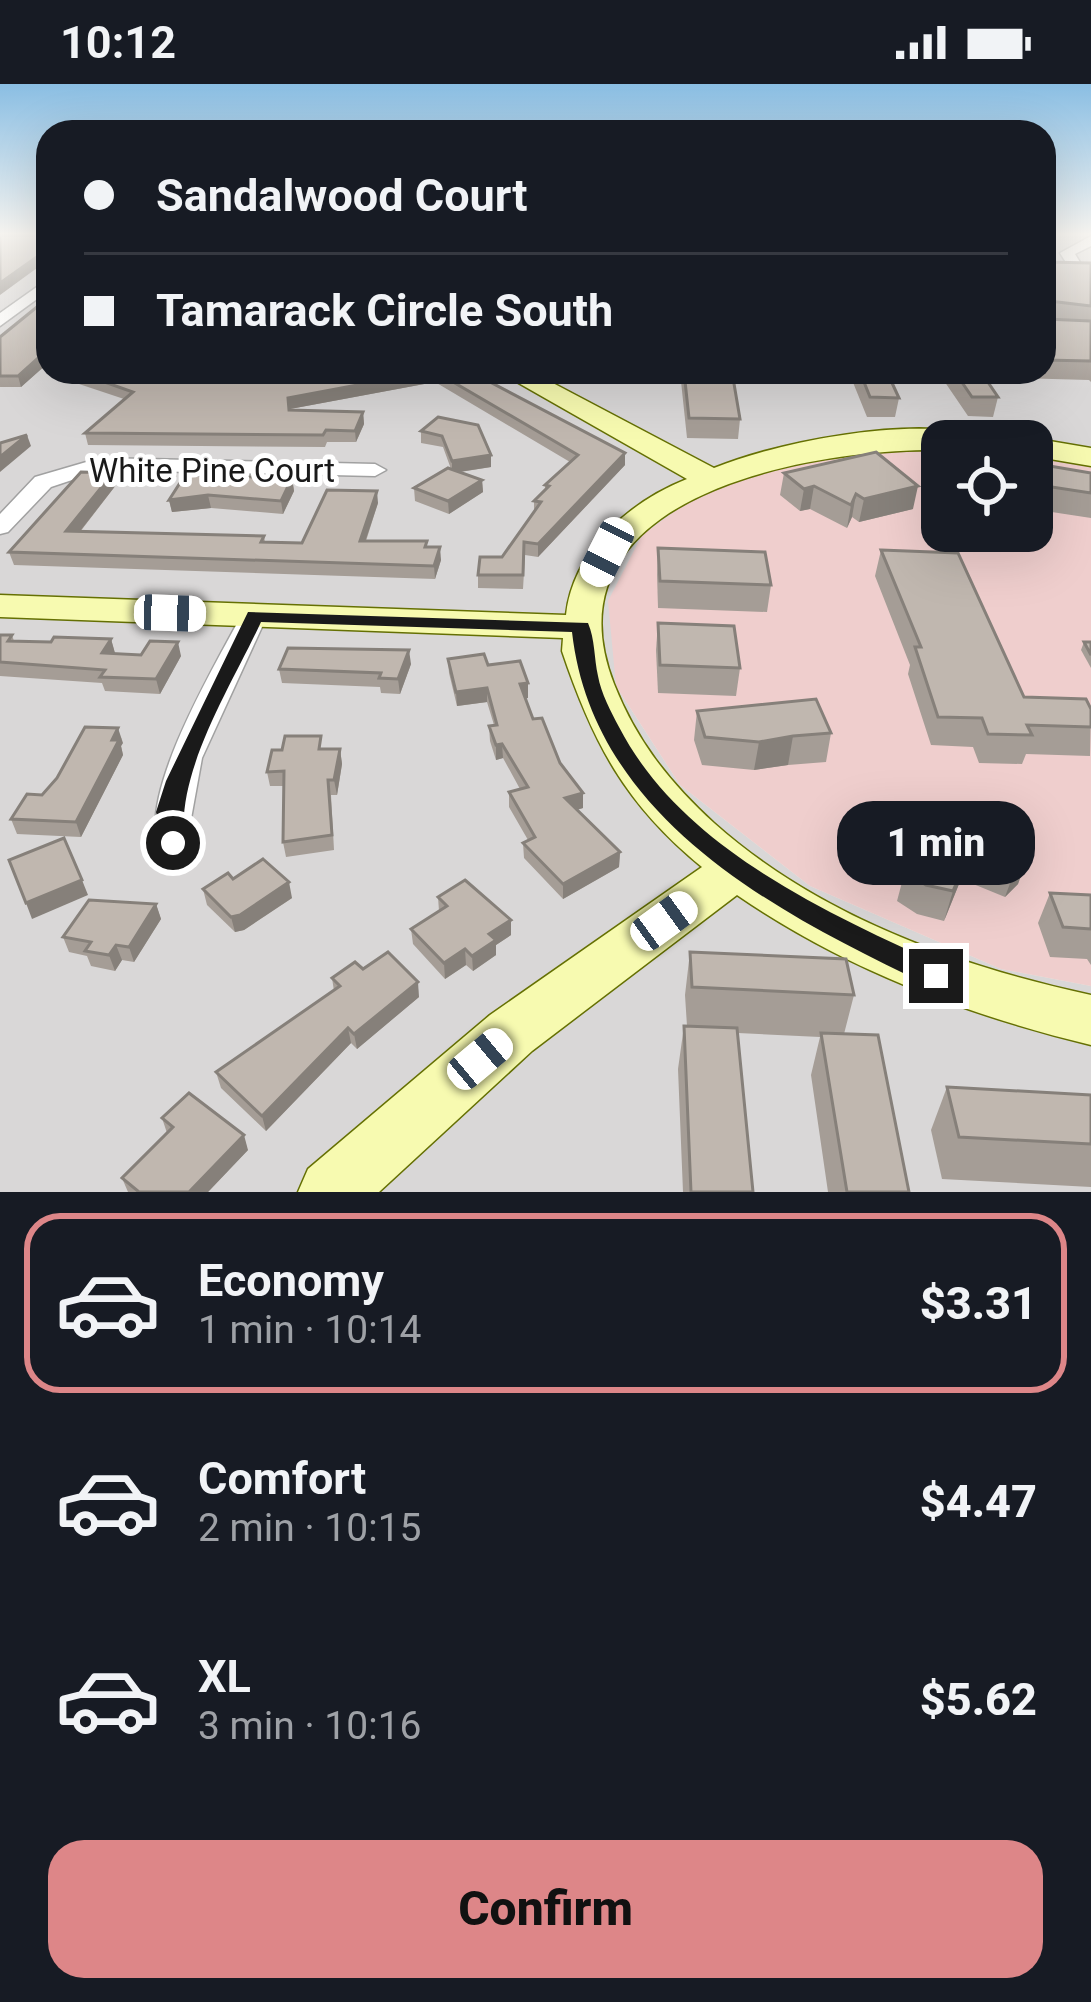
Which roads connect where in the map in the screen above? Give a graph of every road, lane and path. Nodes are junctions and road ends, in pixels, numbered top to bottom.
1 (36, 293) edge
2 (0, 321) edge
3 (534, 384) edge
4 (921, 441) edge
5 (1053, 451) edge
6 (1091, 457) edge
7 (375, 470) dead end
8 (705, 476) junction
9 (0, 527) edge
10 (0, 606) edge
11 (254, 616) junction
12 (581, 627) junction
13 (173, 843) dead end
14 (737, 868) junction
15 (1091, 1020) edge
16 (331, 1192) edge

1 - 2 street
3 - 8 street
4 - 8 street
5 - 6 street
7 - 9 street, White Pine Court
8 - 12 street
10 - 11 street
11 - 12 street
11 - 13 street
12 - 14 street
14 - 15 street
14 - 16 street

